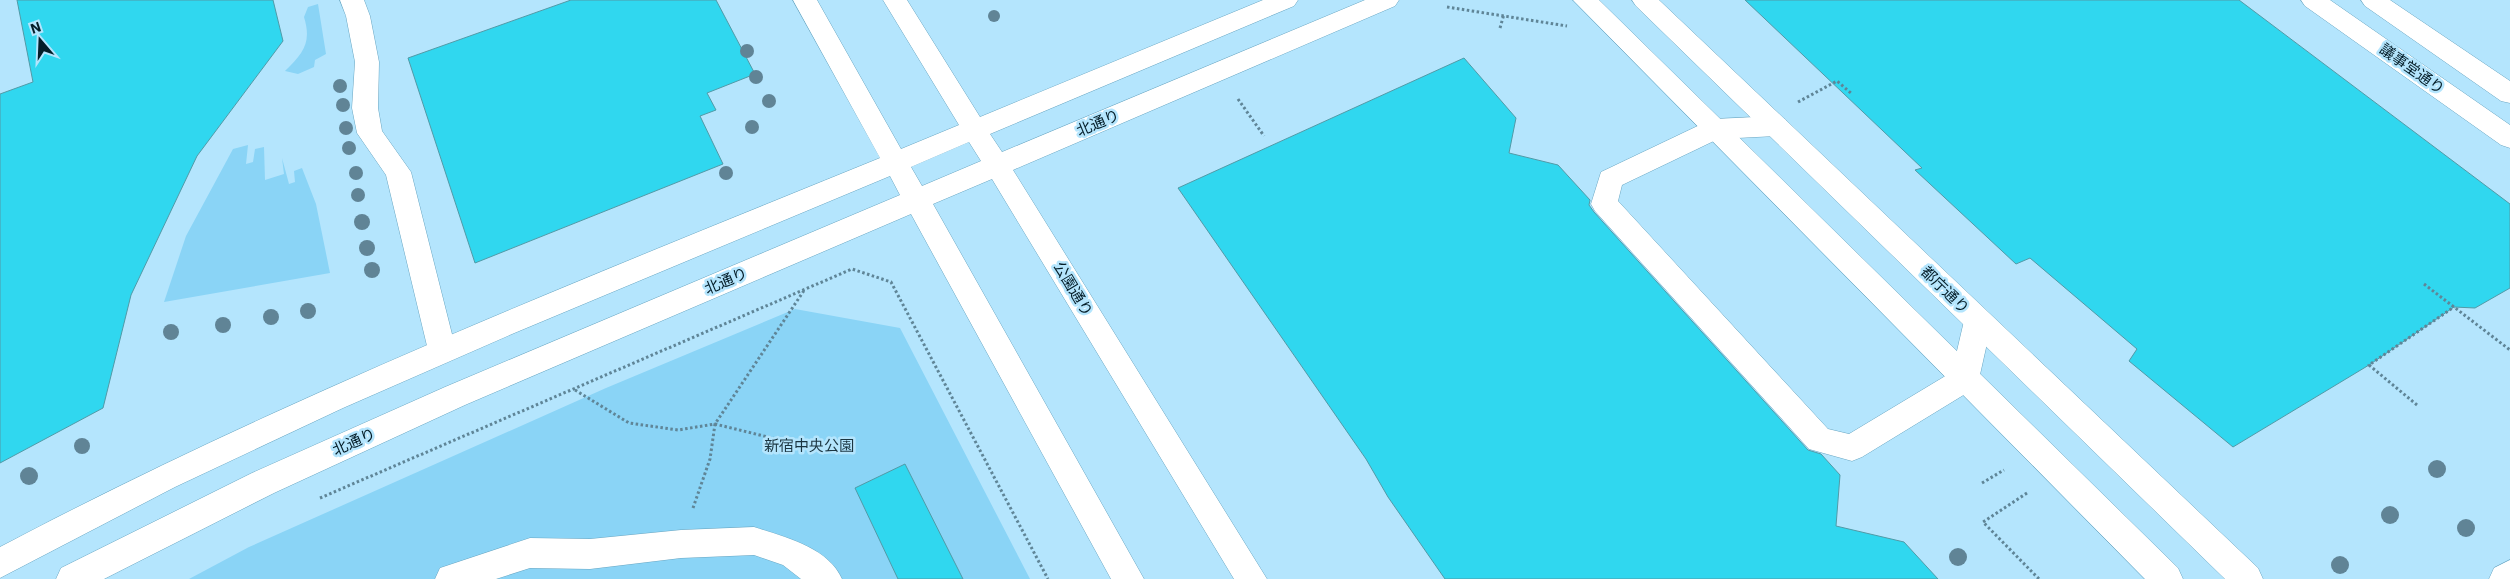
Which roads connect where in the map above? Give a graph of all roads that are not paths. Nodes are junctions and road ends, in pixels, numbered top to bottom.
1 (352, 0) edge
2 (805, 0) edge
3 (896, 0) edge
4 (1286, 0) edge
5 (1387, 0) edge
6 (1585, 0) edge
7 (1644, 0) edge
8 (2313, 0) edge
9 (2373, 0) edge
10 (2510, 94) edge
11 (1783, 116) junction
12 (974, 129) junction
13 (1715, 129) junction
14 (2510, 138) edge
15 (895, 162) junction
16 (997, 166) junction
17 (917, 200) junction
18 (1978, 321) junction
19 (442, 350) junction
20 (1965, 379) junction
21 (0, 562) edge
22 (2510, 575) edge
23 (72, 579) edge
24 (451, 579) edge
25 (826, 579) edge
26 (1128, 579) edge
27 (1250, 579) edge
28 (2167, 579) edge
29 (2247, 579) edge
30 (2505, 579) edge

1 - 19 main road
2 - 15 main road
3 - 12 main road, 公園通り
4 - 12 main road
5 - 16 main road, 北通り
6 - 13 main road
7 - 11 main road, 都庁通り
8 - 14 main road, 議事堂通り
9 - 10 main road
11 - 13 main road
11 - 18 main road, 都庁通り
12 - 15 main road
12 - 16 main road, 公園通り
13 - 20 main road
13 - 20 main road
15 - 17 main road
15 - 19 main road
16 - 17 main road, 北通り
16 - 27 main road, 公園通り
17 - 23 main road, 北通り
17 - 26 main road
18 - 20 main road
18 - 29 main road, 都庁通り
19 - 21 main road
20 - 28 main road
22 - 30 main road
24 - 25 main road

